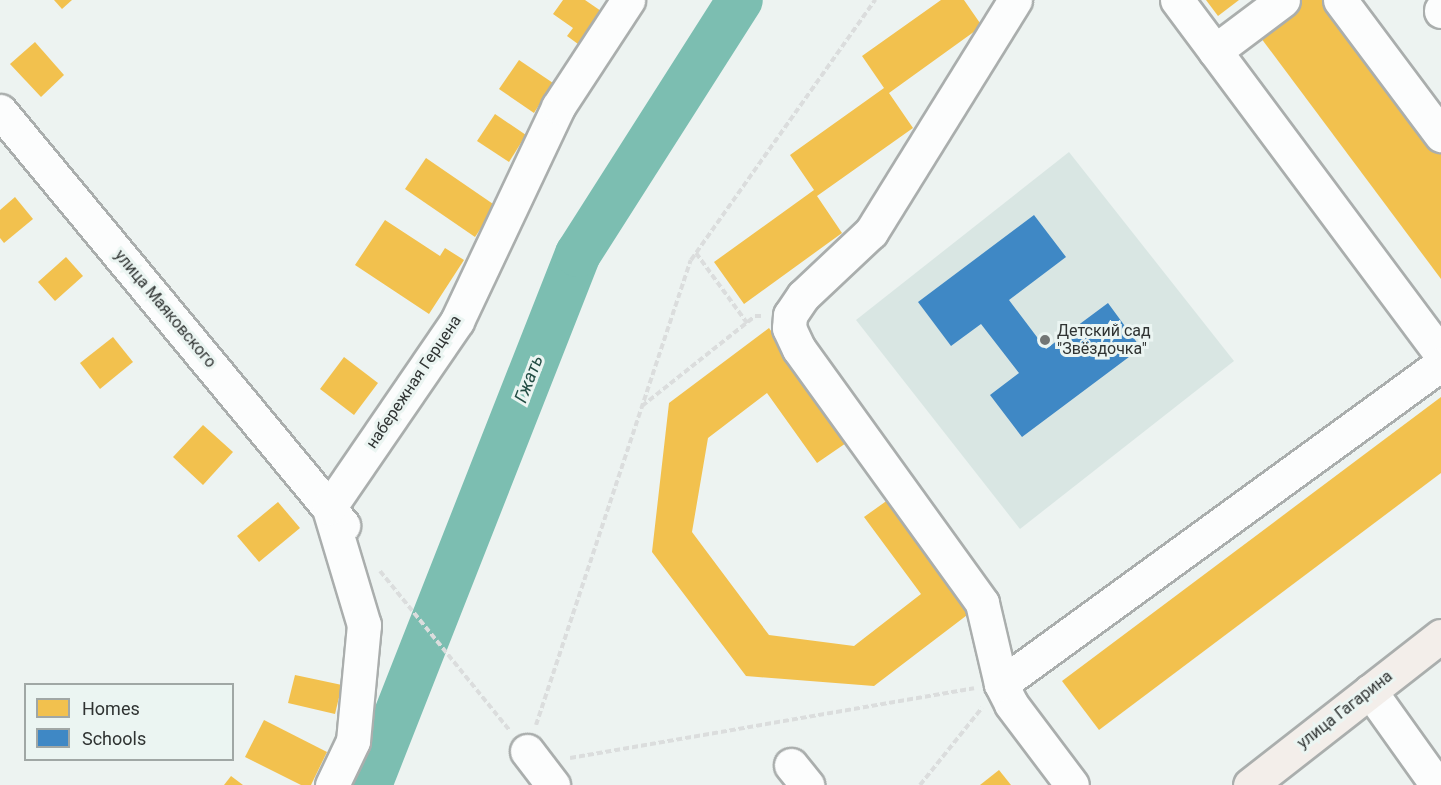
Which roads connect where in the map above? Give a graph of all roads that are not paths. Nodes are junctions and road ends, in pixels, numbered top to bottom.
1 (628, 0) edge
2 (1015, 0) edge
3 (1177, 0) edge
4 (1282, 0) edge
5 (1340, 0) edge
6 (1215, 51) junction
7 (0, 111) edge
8 (1441, 135) edge
9 (1441, 354) edge
10 (1441, 364) edge
11 (329, 508) junction
12 (357, 543) road end
13 (1441, 636) edge
14 (1001, 684) junction
15 (1370, 691) junction
16 (332, 785) edge
17 (1072, 785) edge
18 (1250, 785) edge
19 (1437, 785) edge

1 - 11 street, набережная Герцена
2 - 14 street
3 - 6 street
4 - 6 street
5 - 8 street
6 - 9 street
7 - 11 street, улица Маяковского
10 - 14 street
11 - 12 street, улица Маяковского
11 - 16 street
13 - 15 main road, улица Гагарина
14 - 17 street
15 - 18 main road, улица Гагарина
15 - 19 street

